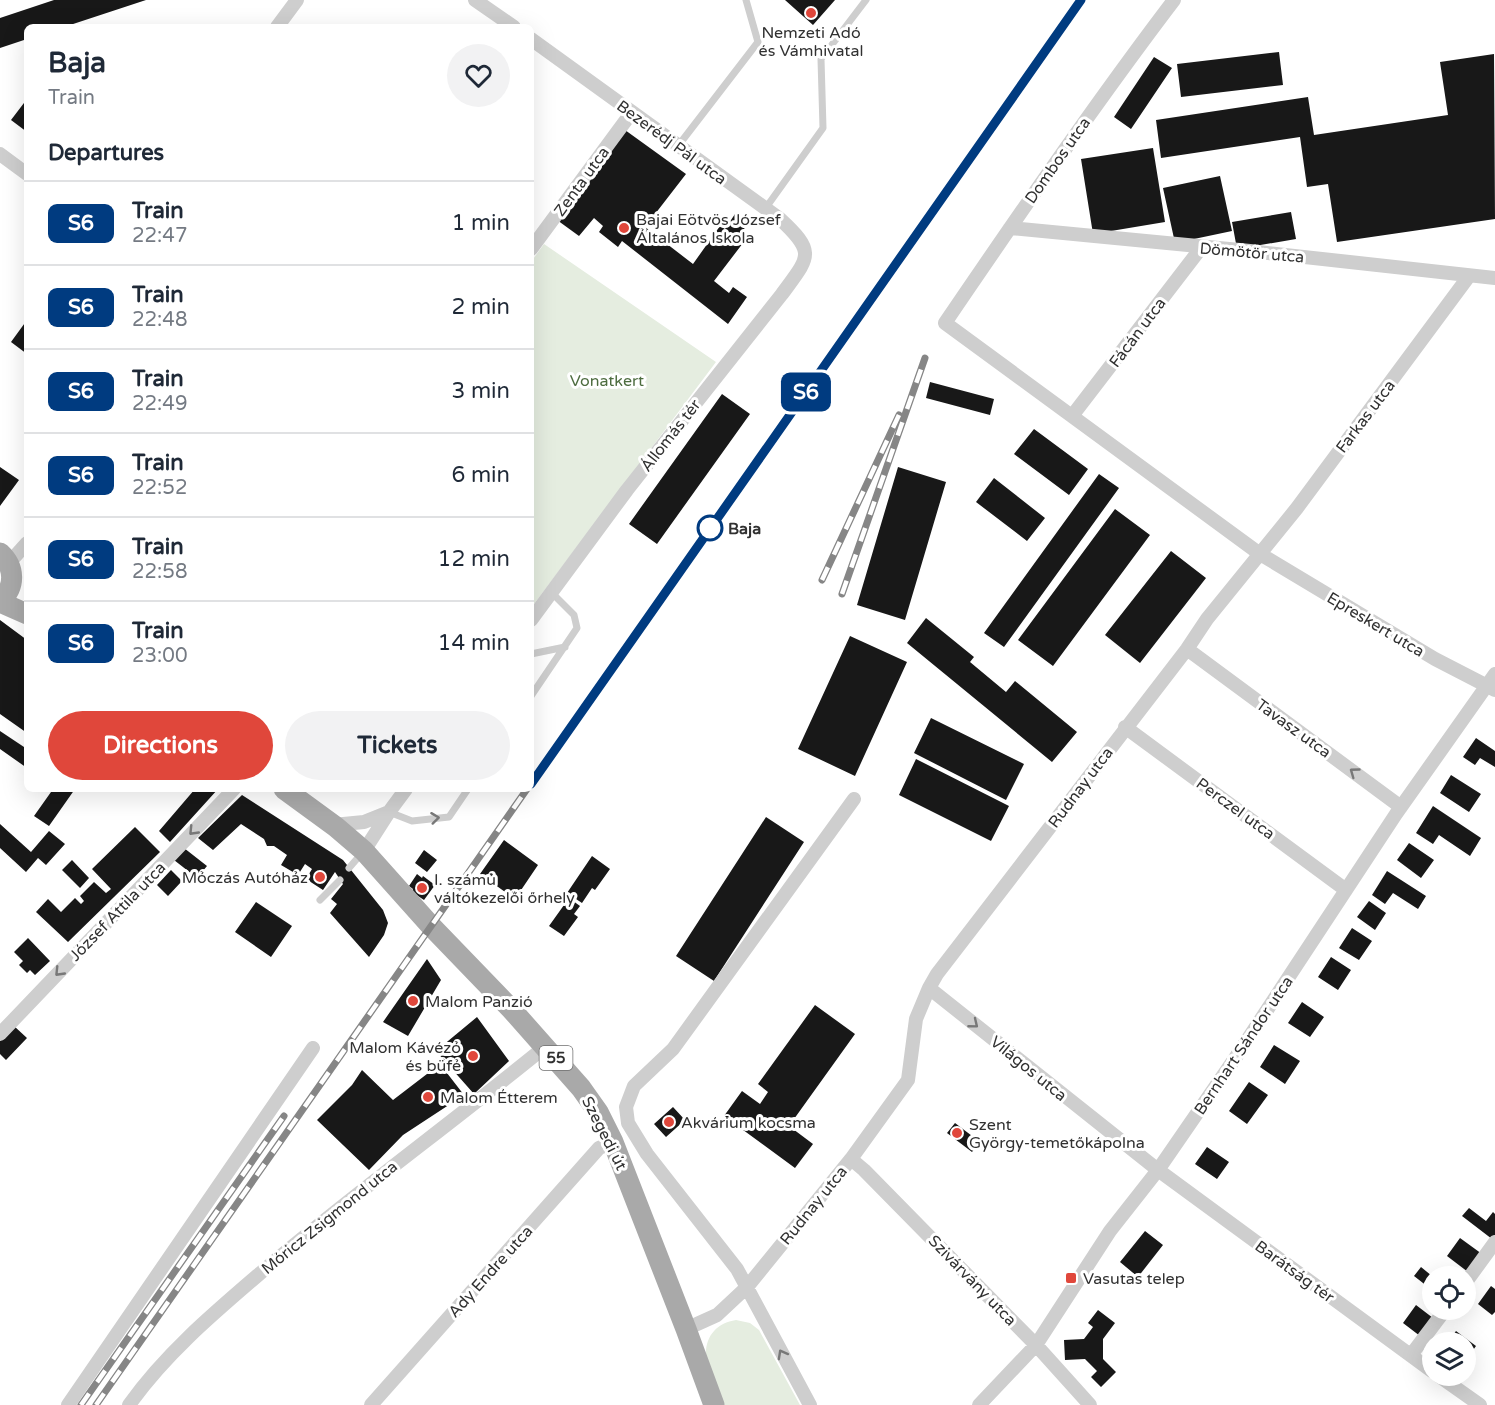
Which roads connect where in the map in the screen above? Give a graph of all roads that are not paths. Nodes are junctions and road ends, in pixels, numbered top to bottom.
1 (297, 0) edge
2 (475, 0) edge
3 (746, 0) edge
4 (866, 0) edge
5 (1174, 0) edge
6 (279, 24) edge
7 (507, 24) edge
8 (534, 41) edge
9 (632, 112) junction
10 (678, 146) junction
11 (2, 156) edge
12 (24, 172) edge
13 (765, 209) junction
14 (1010, 228) junction
15 (534, 245) edge
16 (1201, 248) junction
17 (806, 250) joint
18 (1469, 276) junction
19 (1495, 278) edge
20 (1072, 416) junction
21 (24, 546) edge
22 (1260, 554) junction
23 (7, 562) edge
24 (24, 582) edge
25 (551, 592) junction
26 (0, 602) edge
27 (24, 613) edge
28 (534, 616) edge
29 (565, 647) junction
30 (1187, 649) junction
31 (534, 653) edge
32 (1492, 683) edge
33 (534, 692) edge
34 (1125, 727) junction
35 (231, 792) edge
36 (288, 792) edge
37 (404, 792) edge
38 (465, 792) edge
39 (854, 799) dead end
40 (1401, 807) junction
41 (388, 812) junction
42 (333, 825) junction
43 (364, 851) junction
44 (349, 868) dead end
45 (340, 879) dead end
46 (1346, 890) junction
47 (320, 900) dead end
48 (929, 988) junction
49 (0, 1034) edge
50 (546, 1046) junction
51 (313, 1048) dead end
52 (613, 1142) junction
53 (851, 1159) junction
54 (1158, 1170) junction
55 (1495, 1242) edge
56 (1476, 1268) edge
57 (747, 1287) junction
58 (1437, 1320) edge
59 (686, 1329) junction
60 (1036, 1345) junction
61 (1411, 1355) junction
62 (1422, 1363) edge
63 (1453, 1386) edge
64 (68, 1405) edge
65 (129, 1405) edge
66 (371, 1405) edge
67 (714, 1405) edge
68 (810, 1405) edge
69 (979, 1405) edge
70 (1090, 1405) edge
71 (1480, 1405) edge

1 - 6 street
2 - 7 street
3 - 10 lane
4 - 13 lane
5 - 14 street, Dombos utca
8 - 9 street, Bezerédj Pál utca
9 - 10 street, Bezerédj Pál utca
9 - 15 street, Zenta utca
10 - 13 street, Bezerédj Pál utca
11 - 12 street
13 - 17 street, Bezerédj Pál utca
14 - 16 street, Dömötör utca
14 - 20 street, Dombos utca
16 - 18 street, Dömötör utca
16 - 20 street, Fácán utca
17 - 25 street, Állomás tér
18 - 19 street, Dömötör utca
18 - 22 street, Farkas utca
20 - 22 street
21 - 23 street
22 - 30 street, Rudnay utca
22 - 32 street, Epreskert utca
23 - 24 main road
23 - 26 main road
25 - 28 street, Állomás tér
25 - 29 lane
26 - 27 main road
29 - 31 lane
29 - 33 lane
30 - 34 street, Rudnay utca
40 -> 30 street, Tavasz utca
32 - 40 street, Bernhart Sándor utca
34 - 46 street, Perczel utca
34 - 48 street, Rudnay utca
35 -> 49 street, József Attila utca
36 - 42 main road, Szegedi út / 55
37 - 41 street
41 -> 38 lane
39 - 57 street
40 - 46 street, Bernhart Sándor utca
41 - 42 street
41 - 43 street
42 - 43 main road, Szegedi út / 55
43 - 44 lane
43 - 50 main road, Szegedi út / 55
45 - 47 lane
46 - 54 street, Bernhart Sándor utca
48 - 53 street, Rudnay utca
48 -> 54 street, Világos utca
50 - 52 main road, Szegedi út / 55
50 - 65 street, Móricz Zsigmond utca
51 - 64 street
52 - 59 main road, Szegedi út / 55
52 - 66 street, Ady Endre utca
53 - 57 street, Rudnay utca
53 - 60 street, Szivárvány utca
54 - 60 street, Bernhart Sándor utca
54 - 61 street, Barátság tér
55 - 56 street
57 - 59 street, Rudnay utca
68 -> 57 street
58 - 61 street
59 - 67 main road, Szegedi út / 55
60 - 69 street, Bernhart Sándor utca
60 - 70 street, Szivárvány utca
61 - 62 street, Barátság tér
63 - 71 street

